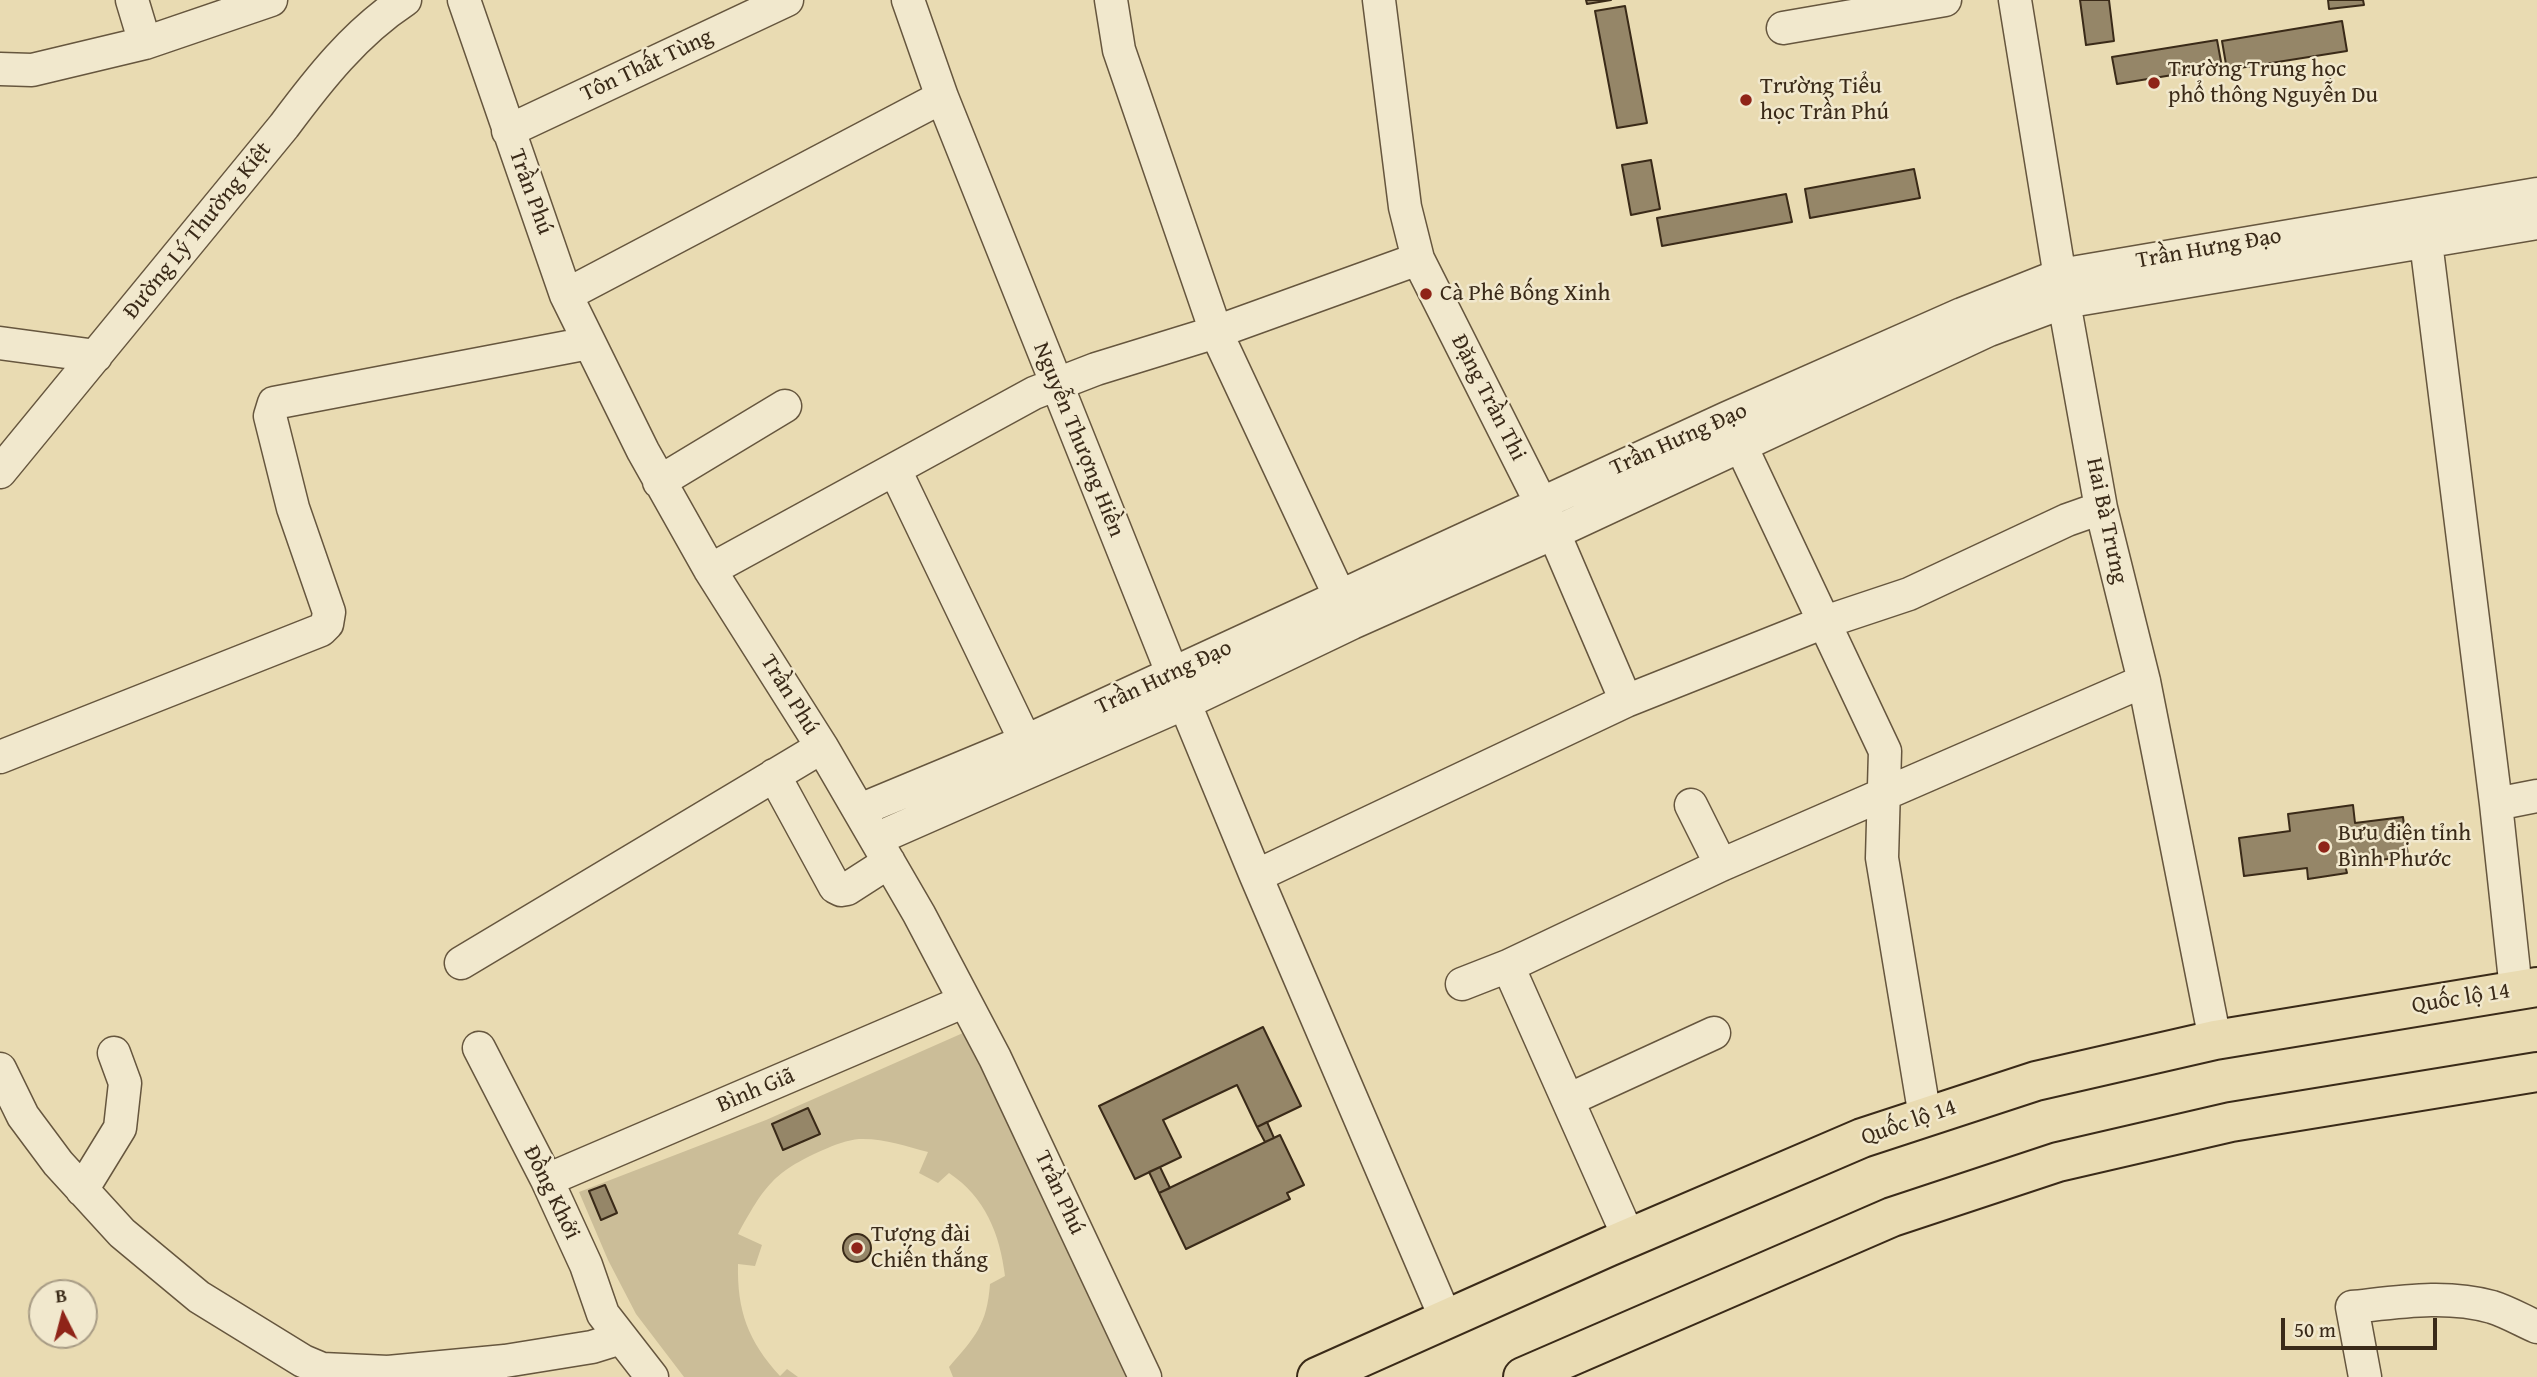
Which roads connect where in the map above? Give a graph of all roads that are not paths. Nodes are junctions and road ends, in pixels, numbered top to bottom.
1 (132, 0) edge
2 (271, 0) edge
3 (405, 0) edge
4 (464, 0) edge
5 (786, 0) edge
6 (908, 0) edge
7 (1111, 0) edge
8 (1379, 0) edge
9 (1945, 0) edge
10 (2015, 0) edge
11 (1783, 28) dead end
12 (145, 43) junction
13 (0, 69) edge
14 (942, 97) junction
15 (508, 131) junction
16 (2537, 194) edge
17 (2537, 223) edge
18 (2424, 226) junction
19 (1418, 259) junction
20 (2062, 288) junction
21 (566, 295) junction
22 (1216, 332) junction
23 (0, 343) edge
24 (589, 343) junction
25 (96, 356) junction
26 (1055, 384) junction
27 (785, 406) dead end
28 (1734, 431) junction
29 (895, 470) junction
30 (0, 472) edge
31 (659, 482) junction
32 (1541, 503) junction
33 (2101, 508) junction
34 (1554, 533) junction
35 (710, 569) junction
36 (1345, 609) junction
37 (1822, 623) junction
38 (1173, 675) junction
39 (2144, 681) junction
40 (1626, 701) junction
41 (1185, 703) junction
42 (822, 747) junction
43 (1032, 754) junction
44 (0, 757) edge
45 (774, 775) junction
46 (1882, 793) junction
47 (2537, 796) edge
48 (2497, 804) junction
49 (1691, 805) dead end
50 (860, 810) junction
51 (882, 850) junction
52 (1721, 865) junction
53 (1256, 876) junction
54 (461, 963) dead end
55 (1508, 966) junction
56 (1462, 984) dead end
57 (2527, 988) edge
58 (965, 1001) junction
59 (1714, 1033) dead end
60 (2214, 1040) junction
61 (479, 1048) dead end
62 (114, 1053) dead end
63 (0, 1069) edge
64 (2537, 1072) edge
65 (1568, 1100) junction
66 (1926, 1117) junction
67 (11, 1119) edge
68 (547, 1180) junction
69 (82, 1189) junction
70 (1629, 1238) junction
71 (1446, 1319) junction
72 (2537, 1328) edge
73 (621, 1338) junction
74 (321, 1373) edge
75 (652, 1377) edge
76 (1145, 1377) edge
77 (1317, 1377) edge
78 (1523, 1377) edge
79 (2365, 1377) edge

1 - 12 street
2 - 12 street
3 - 25 street, Đường Lý Thường Kiệt
4 - 15 street, Trần Phú
5 - 15 street, Tôn Thất Tùng
6 - 14 street, Nguyễn Thượng Hiền
7 - 22 street
8 - 19 street, Đặng Trần Thi
9 - 11 street
10 - 20 street, Hai Bà Trưng
12 - 13 street
14 - 21 street
14 - 26 street, Nguyễn Thượng Hiền
15 - 21 street, Trần Phú
16 - 18 street
17 - 18 street
18 - 20 street
18 - 48 street
19 - 22 street
19 - 32 street, Đặng Trần Thi
20 - 28 street
20 - 33 street, Hai Bà Trưng
21 - 24 street, Trần Phú
22 - 26 street
22 - 36 street
23 - 25 street
24 - 31 street, Trần Phú
24 - 44 street
25 - 30 street, Đường Lý Thường Kiệt
26 - 29 street
26 - 38 street, Nguyễn Thượng Hiền
27 - 31 street
28 - 32 street, Trần Hưng Đạo
28 - 34 street
28 - 37 street
29 - 35 street
29 - 43 street
31 - 35 street, Trần Phú
32 - 34 street, Đặng Trần Thi
32 - 36 street, Trần Hưng Đạo
33 - 37 street
33 - 39 street, Hai Bà Trưng
34 - 36 street
34 - 40 street, Đặng Trần Thi
35 - 42 street, Trần Phú
36 - 38 street, Trần Hưng Đạo
36 - 41 street
37 - 40 street
37 - 46 street
38 - 41 street, Nguyễn Thượng Hiền
38 - 43 street, Trần Hưng Đạo
39 - 46 street
39 - 60 street, Hai Bà Trưng
40 - 53 street
41 - 43 street
41 - 53 street, Nguyễn Thượng Hiền
42 - 45 street
42 - 50 street, Trần Phú
43 - 50 street, Trần Hưng Đạo
43 - 51 street
45 - 51 street
45 - 54 street
46 - 52 street
46 - 66 street
47 - 48 street
48 - 57 street
49 - 52 street
50 - 51 street, Trần Phú
51 - 58 street, Trần Phú
52 - 55 street
53 - 71 street, Nguyễn Thượng Hiền
55 - 56 street
55 - 65 street
57 - 60 highway, Quốc lộ 14
58 - 68 street, Bình Giã
58 - 76 street, Trần Phú
59 - 65 street
60 - 66 highway, Quốc lộ 14
61 - 68 street, Đồng Khởi
62 - 69 street
63 - 67 street
64 - 78 highway
65 - 70 street
66 - 70 highway, Quốc lộ 14
67 - 69 street
68 - 73 street, Đồng Khởi
69 - 74 street
70 - 71 highway, Quốc lộ 14
71 - 77 highway, Quốc lộ 14
72 - 79 street
73 - 74 street
73 - 75 street, Đồng Khởi

